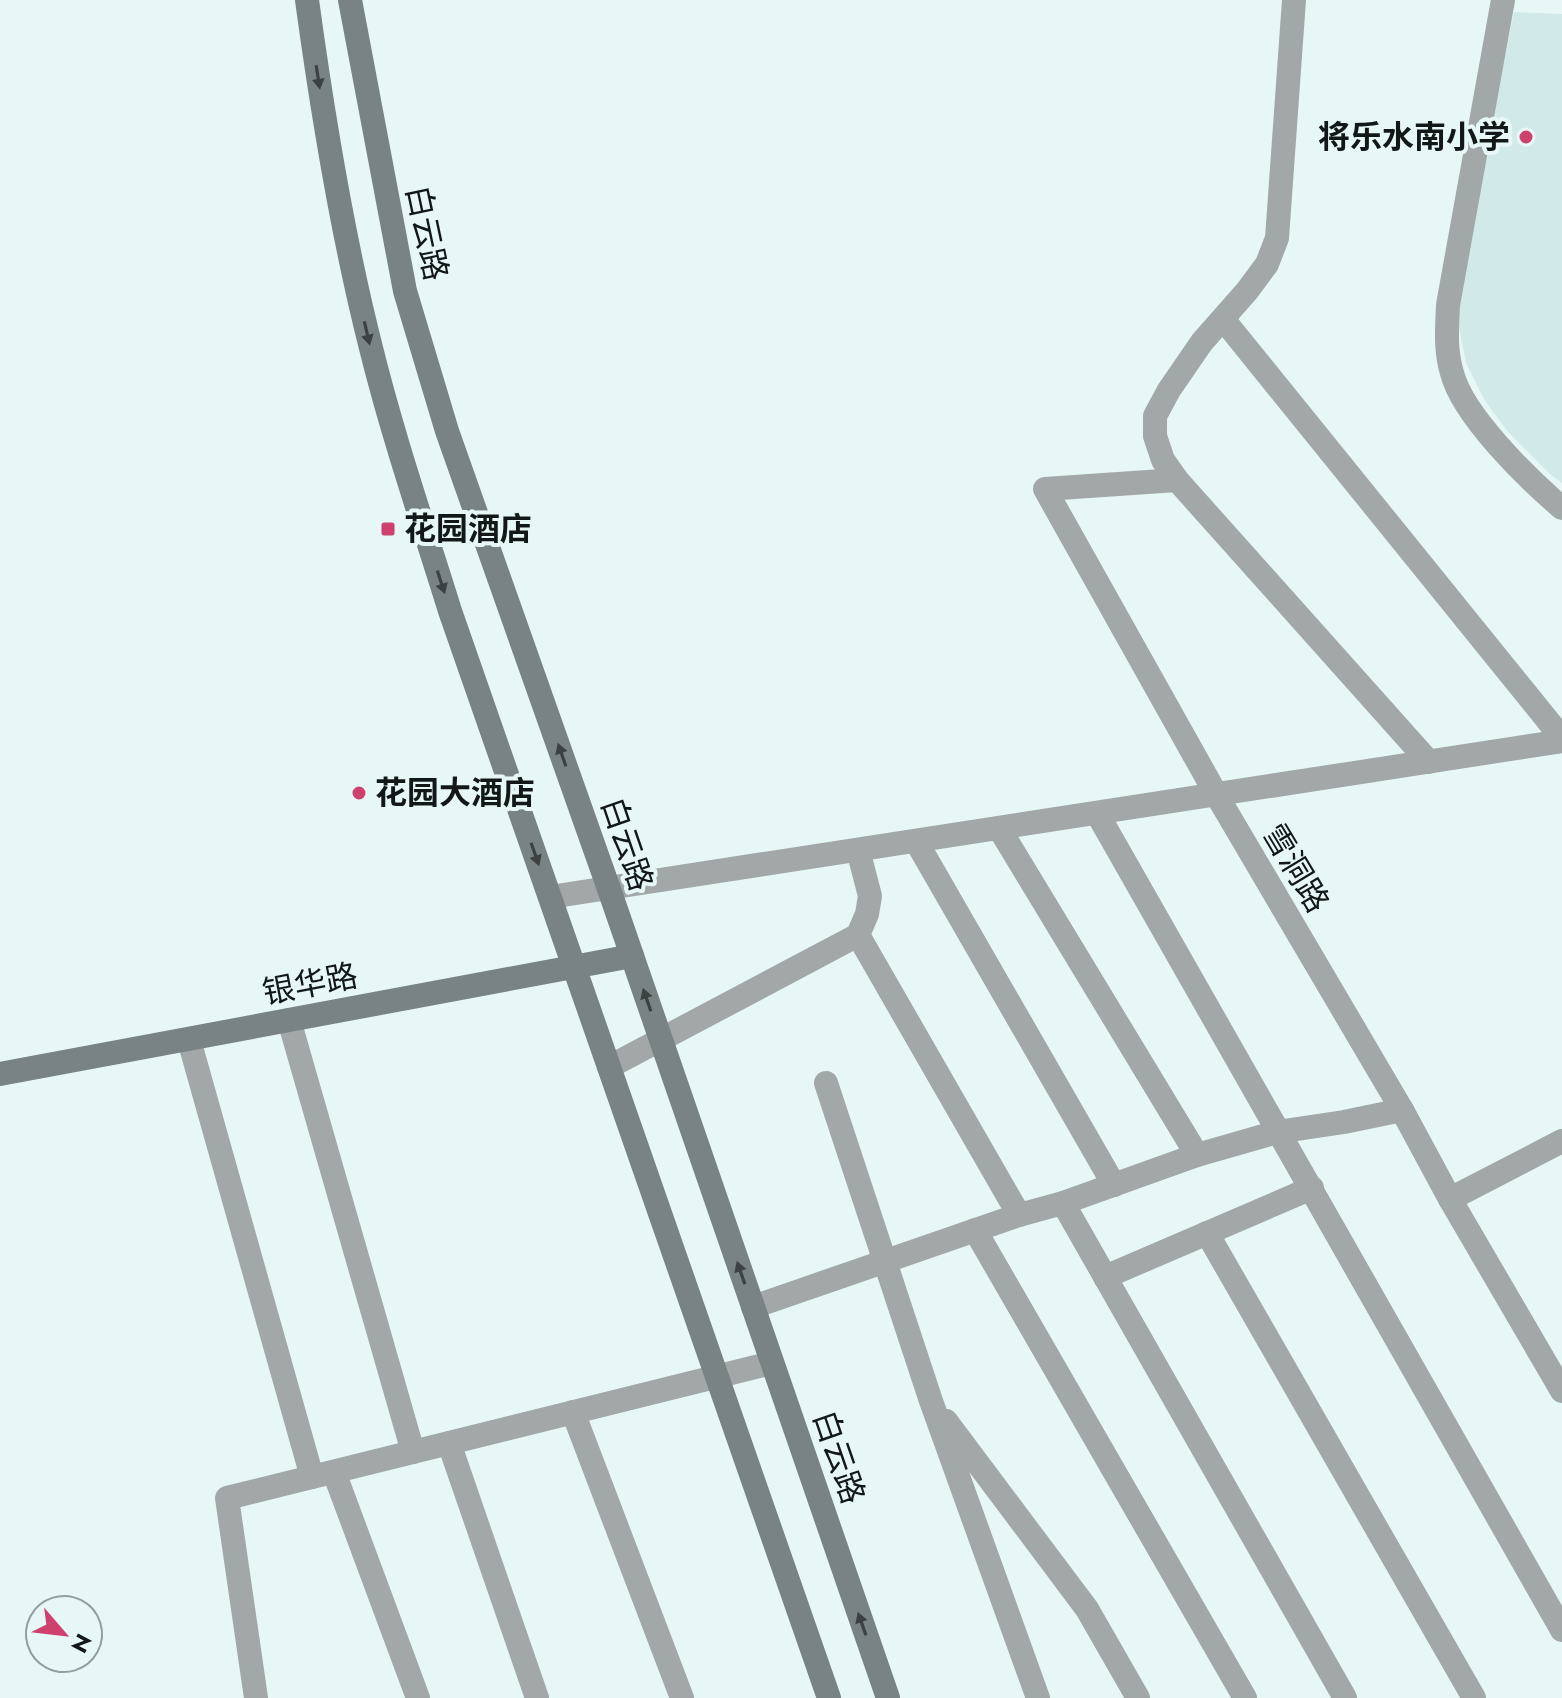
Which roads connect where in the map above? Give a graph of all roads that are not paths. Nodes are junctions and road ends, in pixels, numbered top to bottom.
1 (307, 0) edge
2 (350, 0) edge
3 (1294, 0) edge
4 (1503, 0) edge
5 (1223, 319) junction
6 (1177, 480) junction
7 (1562, 508) edge
8 (1562, 740) edge
9 (1429, 762) junction
10 (1216, 794) junction
11 (1097, 813) junction
12 (999, 828) junction
13 (916, 841) junction
14 (858, 850) junction
15 (609, 889) junction
16 (550, 897) junction
17 (858, 935) junction
18 (632, 956) junction
19 (574, 967) junction
20 (289, 1020) junction
21 (189, 1040) junction
22 (661, 1040) junction
23 (609, 1067) junction
24 (0, 1074) edge
25 (826, 1083) dead end
26 (1402, 1110) junction
27 (1277, 1132) junction
28 (1562, 1141) edge
29 (1197, 1155) junction
30 (1114, 1185) junction
31 (1312, 1188) junction
32 (1450, 1199) junction
33 (1063, 1203) junction
34 (1019, 1215) junction
35 (975, 1230) junction
36 (1207, 1233) junction
37 (884, 1262) junction
38 (1105, 1277) junction
39 (753, 1307) junction
40 (772, 1363) junction
41 (717, 1376) junction
42 (1562, 1391) edge
43 (931, 1401) junction
44 (573, 1412) junction
45 (449, 1443) junction
46 (413, 1452) junction
47 (323, 1474) junction
48 (1562, 1630) edge
49 (256, 1698) edge
50 (418, 1698) edge
51 (537, 1698) edge
52 (682, 1698) edge
53 (829, 1698) edge
54 (888, 1698) edge
55 (1038, 1698) edge
56 (1138, 1698) edge
57 (1245, 1698) edge
58 (1345, 1698) edge
59 (1474, 1698) edge

1 -> 16 main road
15 -> 2 main road, 白云路
3 - 5 street
4 - 7 street
5 - 6 street
5 - 8 street
6 - 9 street
6 - 10 street, 雪洞路
8 - 9 street
9 - 10 street
10 - 11 street
10 - 26 street, 雪洞路
11 - 12 street
11 - 27 street
12 - 13 street
12 - 29 street
13 - 14 street
13 - 30 street
14 - 15 street
14 - 17 street
15 - 16 street
15 - 18 main road, 白云路
16 - 19 main road
17 - 22 street
17 - 34 street
18 - 19 main road, 银华路
22 -> 18 main road, 白云路
19 - 20 main road, 银华路
19 - 23 main road
20 - 21 main road, 银华路
20 - 46 street
21 - 24 main road, 银华路
21 - 47 street
22 - 23 street
39 -> 22 main road, 白云路
23 - 41 main road
25 - 37 street
26 - 27 street
26 - 32 street, 雪洞路
27 - 29 street
27 - 31 street
28 - 32 street
29 - 30 street
30 - 33 street
31 - 36 street
31 - 48 street
32 - 42 street, 雪洞路
33 - 34 street
33 - 38 street
34 - 35 street
35 - 37 street
35 - 57 street
36 - 38 street
36 - 59 street
37 - 39 street
37 - 43 street
38 - 58 street
39 - 40 main road, 白云路
40 - 41 street
54 -> 40 main road, 白云路
41 - 44 street
41 - 53 main road
43 - 55 street
43 - 56 street
44 - 45 street
44 - 52 street
45 - 46 street
45 - 51 street
46 - 47 street
47 - 49 street
47 - 50 street

